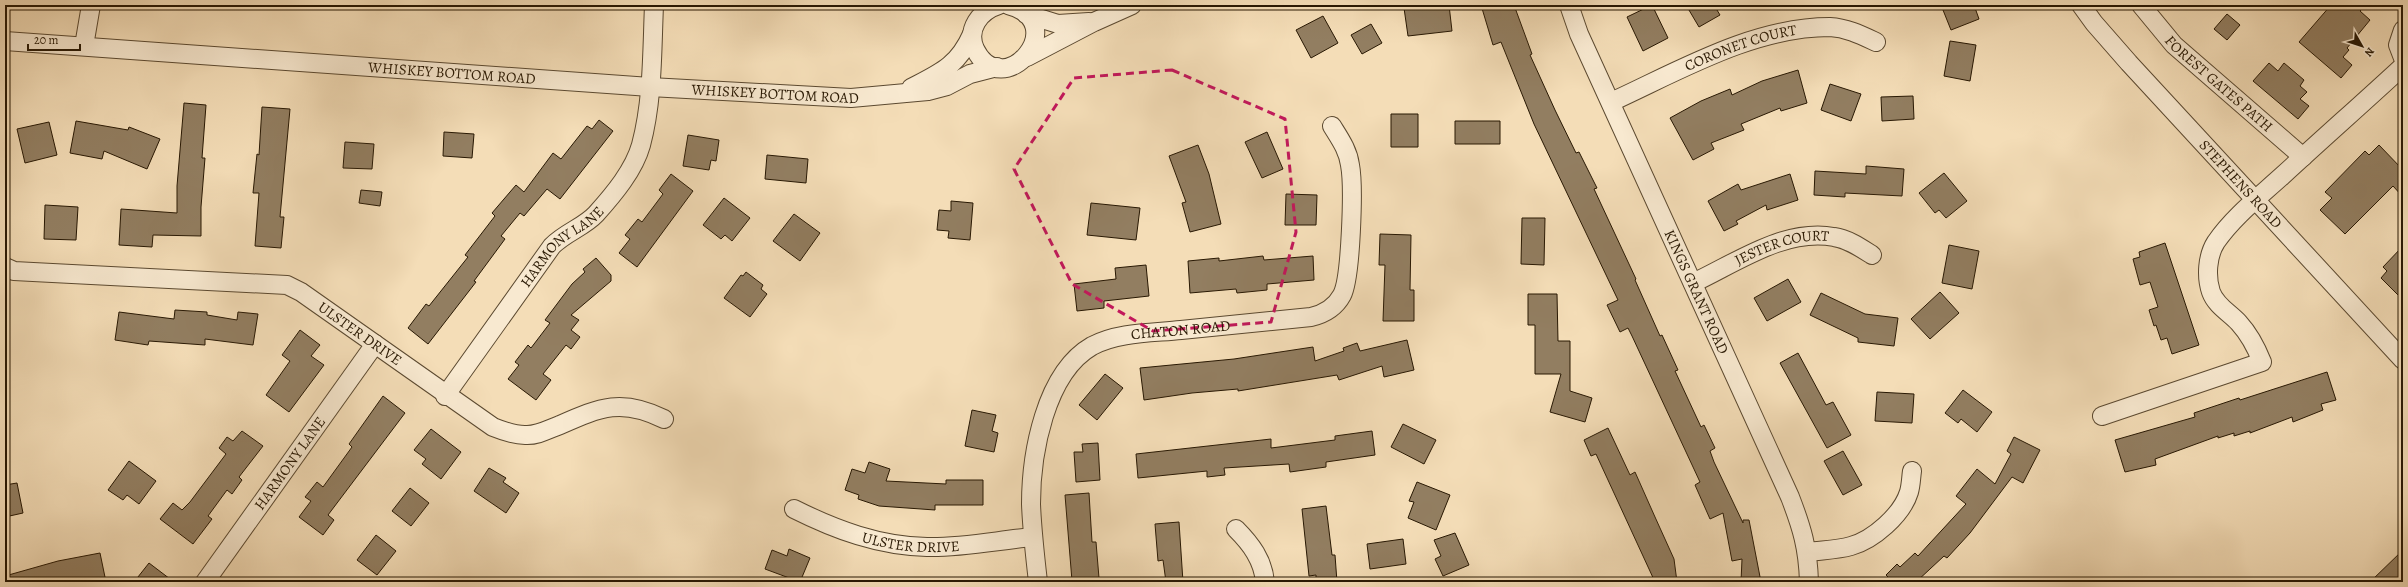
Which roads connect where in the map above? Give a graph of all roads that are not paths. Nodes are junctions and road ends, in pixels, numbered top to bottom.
1 (92, 5) edge
2 (654, 5) edge
3 (973, 5) edge
4 (1132, 5) edge
5 (1569, 5) edge
6 (2081, 5) edge
7 (2141, 5) edge
8 (1012, 7) edge
9 (1094, 22) junction
10 (973, 30) junction
11 (2403, 30) edge
12 (5, 41) edge
13 (1876, 42) dead end
14 (84, 46) junction
15 (1027, 57) junction
16 (2403, 58) edge
17 (2403, 66) edge
18 (997, 67) junction
19 (650, 87) junction
20 (899, 93) junction
21 (1611, 102) junction
22 (1332, 126) dead end
23 (2303, 157) junction
24 (2255, 201) junction
25 (1872, 255) dead end
26 (5, 267) edge
27 (1693, 283) junction
28 (375, 344) junction
29 (2403, 360) edge
30 (445, 396) junction
31 (2102, 416) dead end
32 (664, 419) dead end
33 (1912, 471) dead end
34 (794, 509) dead end
35 (1236, 528) dead end
36 (1033, 537) junction
37 (1808, 552) junction
38 (205, 582) edge
39 (1038, 582) edge
40 (1266, 582) edge
41 (1809, 582) edge

1 - 14 street
2 - 19 street, HARMONY LANE
3 - 10 street
4 - 9 street
5 - 21 street, KINGS GRANT ROAD
6 - 24 street, STEPHENS ROAD
7 - 23 street, FOREST GATES PATH
8 - 9 street
8 - 10 street
8 - 15 street
9 - 15 street
10 - 18 street
10 - 20 street, WHISKEY BOTTOM ROAD
11 - 16 street
12 - 14 street, WHISKEY BOTTOM ROAD
13 - 21 street, CORONET COURT
14 - 19 street, WHISKEY BOTTOM ROAD
15 - 18 street
17 - 23 street
18 - 20 street, WHISKEY BOTTOM ROAD
19 - 20 street, WHISKEY BOTTOM ROAD
19 - 30 street, HARMONY LANE
21 - 27 street, KINGS GRANT ROAD
22 - 36 street, CHATON ROAD
23 - 24 street
24 - 29 street, STEPHENS ROAD
24 - 31 street
25 - 27 street, JESTER COURT
26 - 28 street, ULSTER DRIVE
27 - 37 street, KINGS GRANT ROAD
28 - 30 street, ULSTER DRIVE
28 - 38 street, HARMONY LANE
30 - 32 street, ULSTER DRIVE
33 - 37 street
34 - 36 street, ULSTER DRIVE
35 - 40 street
36 - 39 street, CHATON ROAD
37 - 41 street, KINGS GRANT ROAD

